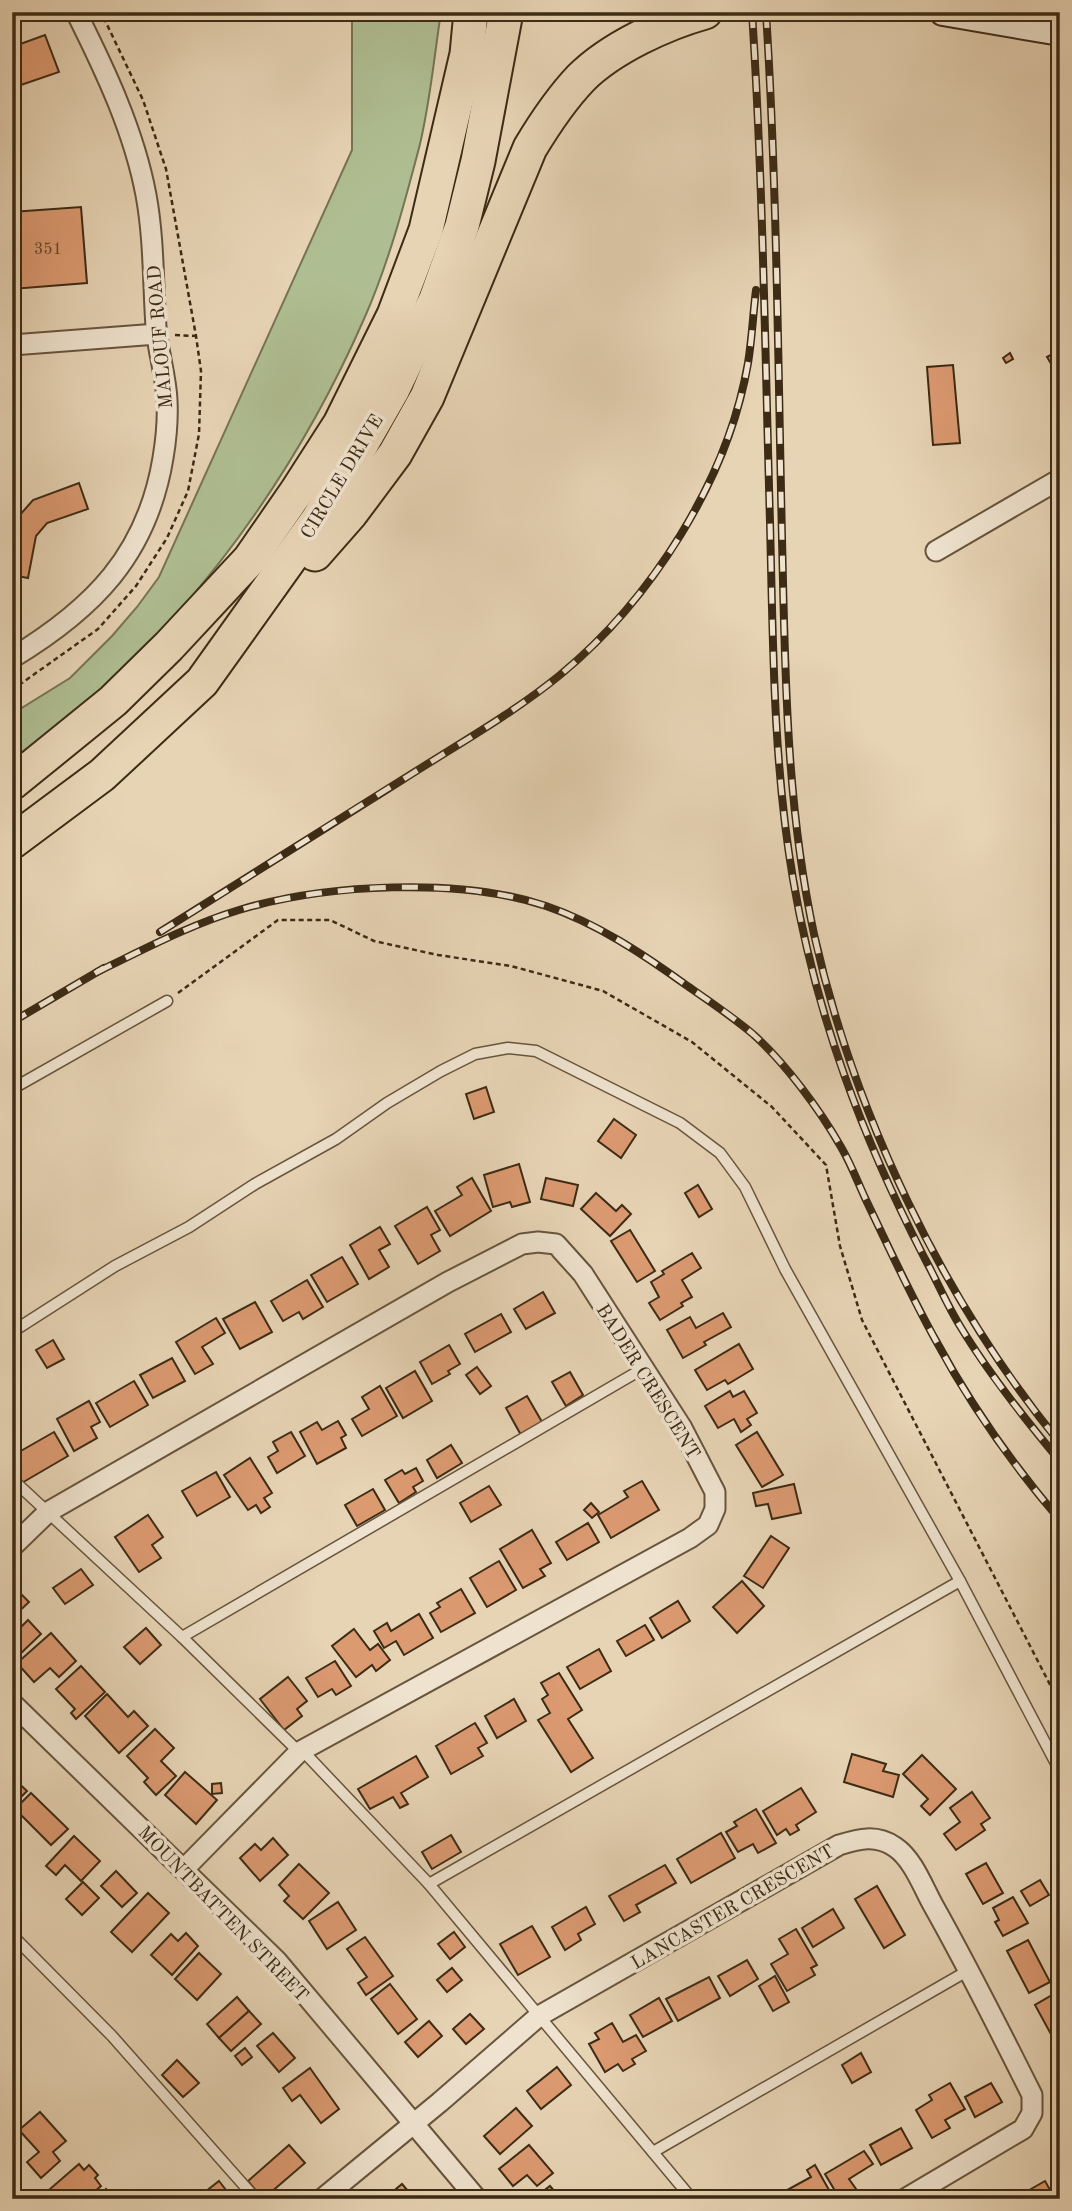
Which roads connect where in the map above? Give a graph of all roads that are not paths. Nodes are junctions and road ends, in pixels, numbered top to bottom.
1 (76, 12) edge
2 (471, 12) edge
3 (506, 12) edge
4 (705, 12) edge
5 (943, 12) edge
6 (1060, 32) edge
7 (157, 334) junction
8 (12, 345) edge
9 (1060, 479) edge
10 (936, 551) dead end
11 (12, 658) edge
12 (202, 682) junction
13 (12, 783) edge
14 (12, 842) edge
15 (167, 1001) road end
16 (12, 1089) edge
17 (12, 1332) edge
18 (644, 1368) junction
19 (12, 1479) edge
20 (48, 1513) junction
21 (12, 1547) edge
22 (960, 1581) junction
23 (181, 1637) junction
24 (12, 1703) edge
25 (300, 1751) junction
26 (1060, 1771) edge
27 (184, 1869) junction
28 (429, 1884) junction
29 (12, 1936) edge
30 (969, 1970) junction
31 (540, 2016) junction
32 (413, 2122) junction
33 (653, 2152) junction
34 (256, 2199) edge
35 (322, 2199) edge
36 (477, 2199) edge
37 (692, 2199) edge
38 (905, 2199) edge

1 - 7 street, MALOUF ROAD
2 - 13 highway, CIRCLE DRIVE
3 - 12 highway, CIRCLE DRIVE
4 - 12 highway
5 - 6 main road
7 - 8 street
7 - 11 street, MALOUF ROAD
9 - 10 street
12 - 14 highway, CIRCLE DRIVE
15 - 16 lane
17 - 22 lane
18 - 20 street, BADER CRESCENT
18 - 23 lane
18 - 25 street, BADER CRESCENT
19 - 20 lane
20 - 21 street, BADER CRESCENT
20 - 23 lane
22 - 26 lane
22 - 28 lane
23 - 25 lane
24 - 27 street, MOUNTBATTEN STREET
25 - 27 street, BADER CRESCENT
25 - 28 lane
27 - 32 street, MOUNTBATTEN STREET
28 - 31 lane
29 - 34 lane
30 - 31 street, LANCASTER CRESCENT
30 - 33 lane
30 - 38 street, LANCASTER CRESCENT
31 - 32 street, LANCASTER CRESCENT
31 - 33 lane
32 - 35 street, LANCASTER CRESCENT
32 - 36 street, MOUNTBATTEN STREET
33 - 37 lane

